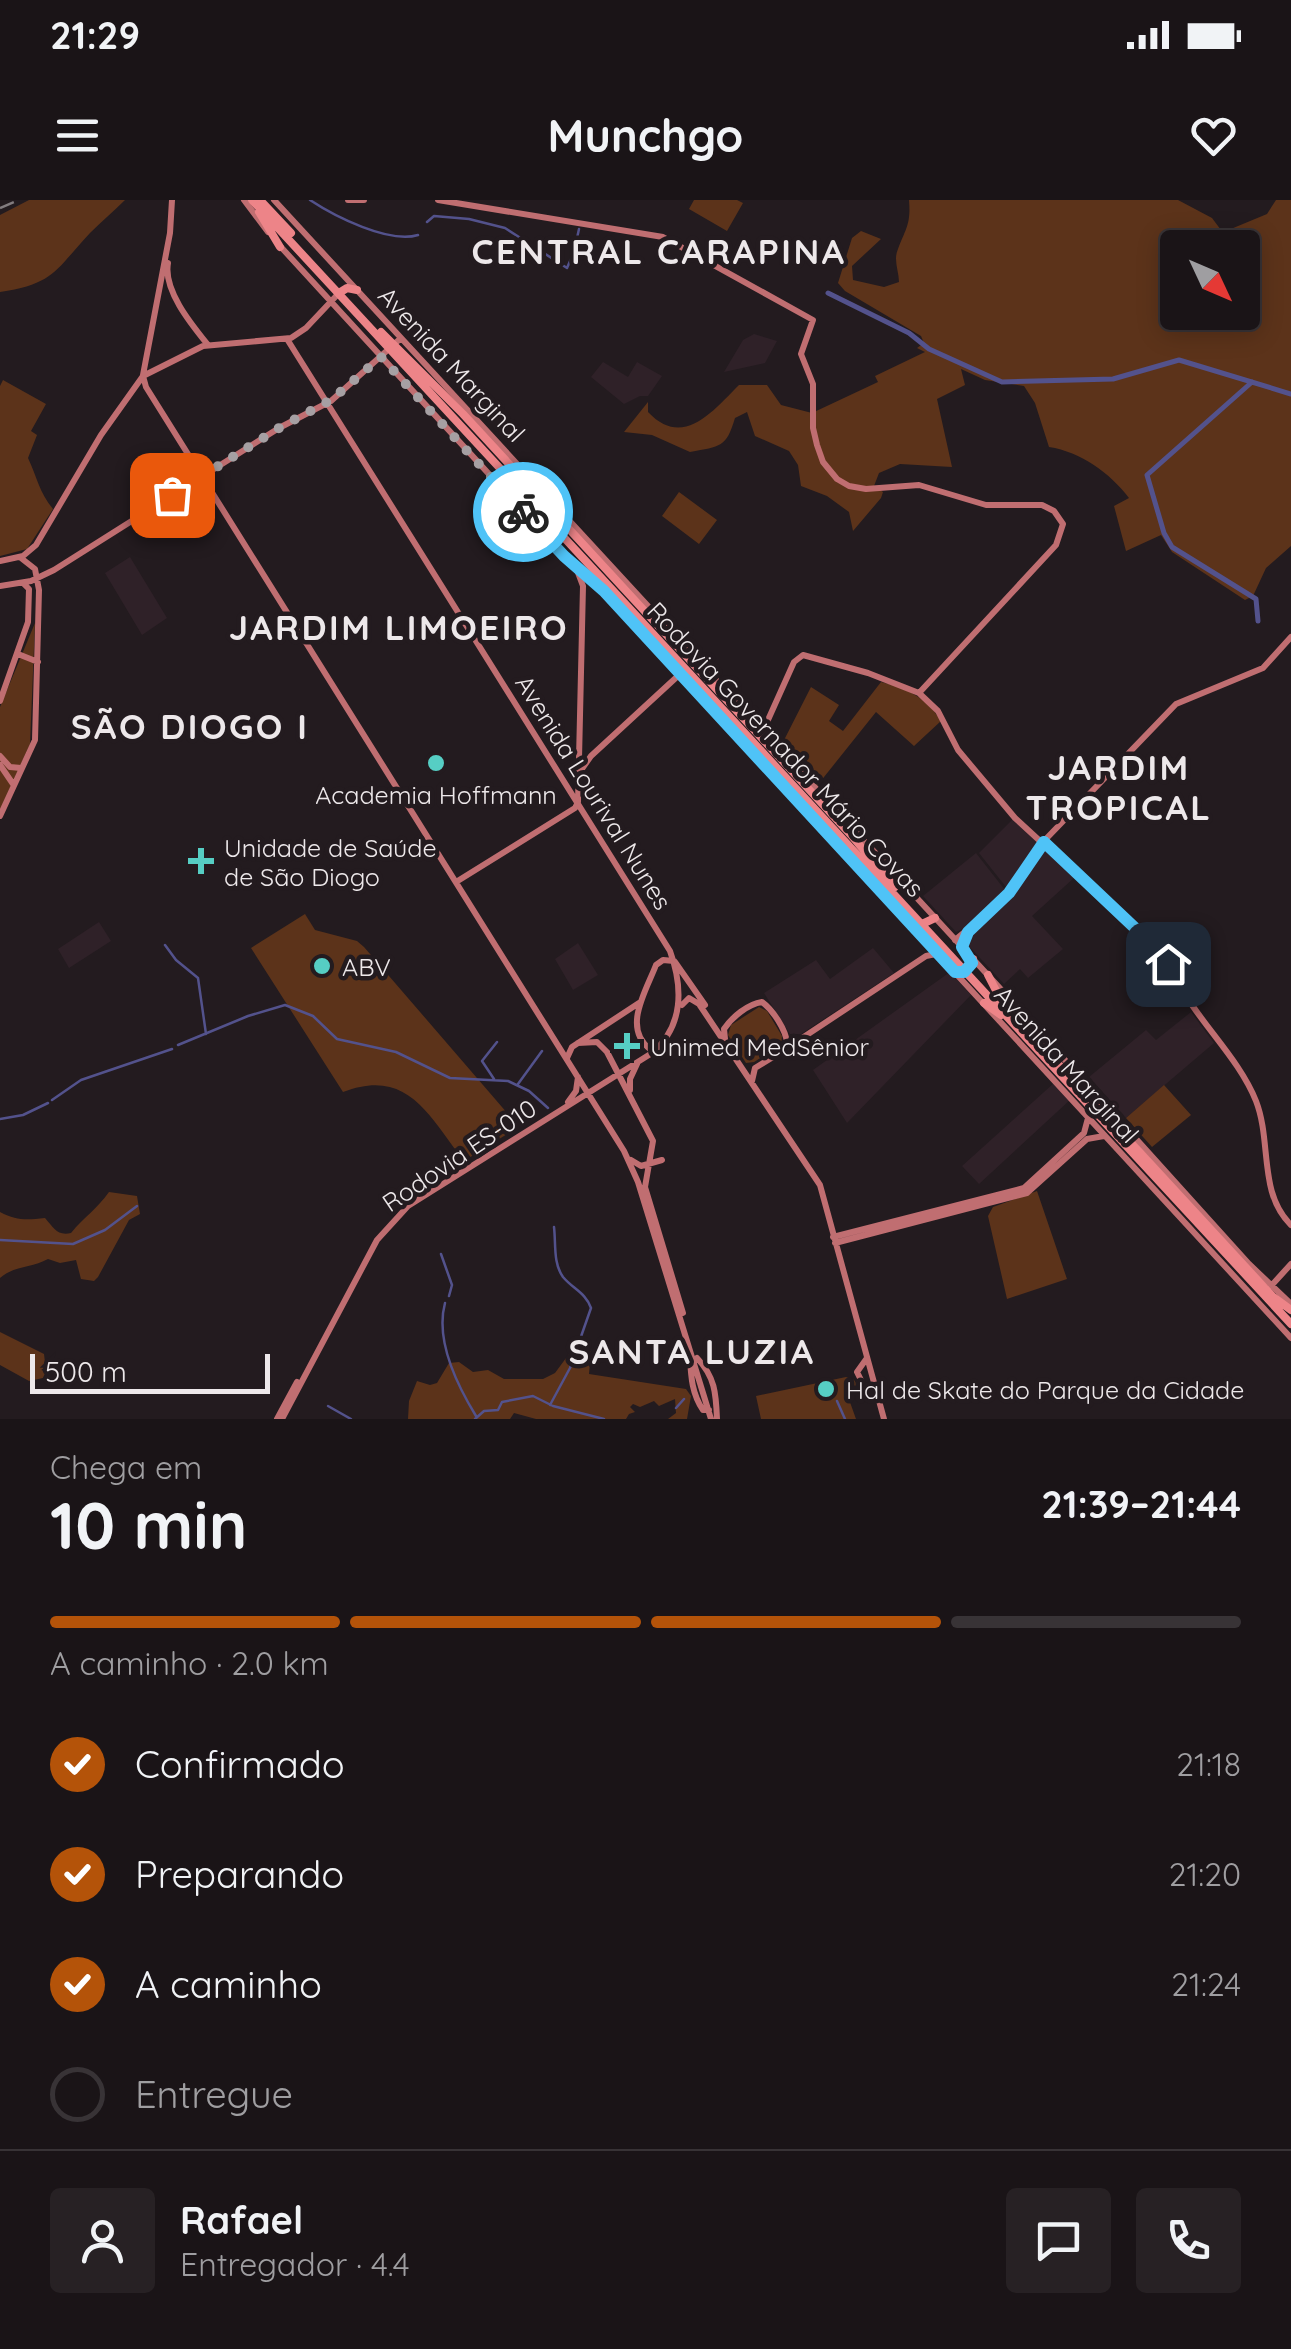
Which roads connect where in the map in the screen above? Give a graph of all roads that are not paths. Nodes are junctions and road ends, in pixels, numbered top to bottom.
1 (174, 200) edge
2 (249, 200) edge
3 (262, 200) edge
4 (274, 200) edge
5 (348, 200) edge
6 (364, 200) edge
7 (438, 200) edge
8 (280, 246) joint
9 (357, 290) junction
10 (341, 292) junction
11 (330, 302) junction
12 (160, 336) dead end
13 (287, 339) junction
14 (395, 344) junction
15 (208, 345) junction
16 (147, 349) junction
17 (381, 357) junction
18 (142, 376) junction
19 (325, 404) junction
20 (202, 476) junction
21 (584, 538) junction
22 (19, 558) junction
23 (595, 558) junction
24 (0, 560) edge
25 (577, 568) junction
26 (50, 572) junction
27 (38, 578) junction
28 (22, 582) junction
29 (0, 586) edge
30 (38, 600) junction
31 (1291, 637) edge
32 (18, 654) junction
33 (38, 662) junction
34 (680, 674) junction
35 (920, 694) junction
36 (0, 701) edge
37 (763, 731) junction
38 (578, 744) junction
39 (0, 756) edge
40 (591, 756) junction
41 (0, 765) edge
42 (22, 768) junction
43 (563, 783) junction
44 (14, 785) junction
45 (576, 785) junction
46 (576, 805) junction
47 (586, 813) junction
48 (0, 816) edge
49 (1044, 842) junction
50 (456, 882) junction
51 (887, 886) junction
52 (900, 913) junction
53 (928, 921) junction
54 (968, 932) junction
55 (920, 934) junction
56 (955, 940) junction
57 (930, 946) junction
58 (962, 947) junction
59 (938, 954) junction
60 (926, 956) junction
61 (674, 961) junction
62 (969, 966) junction
63 (955, 972) junction
64 (988, 975) junction
65 (643, 998) junction
66 (984, 1003) junction
67 (1004, 1006) junction
68 (678, 1013) junction
69 (732, 1018) junction
70 (1020, 1029) junction
71 (786, 1036) junction
72 (805, 1036) junction
73 (578, 1042) junction
74 (726, 1043) junction
75 (658, 1048) junction
76 (778, 1054) junction
77 (639, 1062) junction
78 (740, 1063) junction
79 (570, 1064) junction
80 (755, 1068) junction
81 (618, 1070) junction
82 (578, 1076) junction
83 (752, 1082) junction
84 (592, 1090) junction
85 (631, 1096) junction
86 (1088, 1117) junction
87 (1106, 1136) junction
88 (624, 1151) junction
89 (662, 1160) dead end
90 (648, 1164) junction
91 (991, 1203) junction
92 (985, 1215) dead end
93 (1291, 1226) edge
94 (834, 1240) junction
95 (1291, 1264) edge
96 (1271, 1291) junction
97 (1291, 1310) edge
98 (1291, 1324) edge
99 (1291, 1338) edge
100 (693, 1355) junction
101 (699, 1371) junction
102 (868, 1371) junction
103 (878, 1397) junction
104 (710, 1408) junction
105 (280, 1419) edge
106 (713, 1419) edge
107 (884, 1419) edge

1 - 15 street
1 - 16 street
2 - 8 main road
2 - 10 main road, Rodovia Governador Mário Covas
3 - 10 main road, Rodovia Governador Mário Covas
4 - 9 street, Avenida Marginal
5 - 6 street
7 - 35 street
8 - 11 street, Avenida Marginal
9 - 10 main road
9 - 14 street, Avenida Marginal
10 - 11 street
10 - 14 main road, Rodovia Governador Mário Covas
11 - 13 street
11 - 17 street, Avenida Marginal
12 - 16 street
13 - 15 street
13 - 19 street, Avenida Lourival Nunes
14 - 17 street
14 - 21 street, Avenida Marginal
14 - 23 main road, Rodovia Governador Mário Covas
14 - 51 main road, Rodovia Governador Mário Covas
15 - 18 street
16 - 18 street
17 - 19 street
17 - 25 street, Avenida Marginal
18 - 20 street
18 - 22 street
19 - 20 street
19 - 43 street, Avenida Lourival Nunes
20 - 26 street
20 - 50 street
21 - 23 main road
21 - 37 street, Avenida Marginal
22 - 24 street
22 - 27 street
23 - 53 main road, Rodovia Governador Mário Covas
25 - 34 street, Avenida Marginal
25 - 38 street
26 - 27 street
26 - 30 street
27 - 28 street
27 - 30 street
28 - 29 street
28 - 32 street
30 - 33 street
31 - 49 street
32 - 33 street
32 - 36 street
33 - 42 street
34 - 40 street
34 - 52 street, Avenida Marginal
35 - 37 street
35 - 49 street
37 - 53 street, Avenida Marginal
38 - 40 street
38 - 45 street
39 - 42 street
40 - 47 street
41 - 44 street
42 - 44 street
43 - 45 street
43 - 46 street, Avenida Lourival Nunes
44 - 48 street
45 - 46 street
46 - 47 street, Avenida Lourival Nunes
46 - 50 street
47 - 61 street, Avenida Lourival Nunes
49 - 54 street
49 - 93 street
50 - 79 street
51 - 52 main road
51 - 53 main road, Rodovia Governador Mário Covas
52 - 55 street, Avenida Marginal
53 - 55 main road
53 - 56 street, Avenida Marginal
53 - 62 main road, Rodovia Governador Mário Covas
54 - 56 street
54 - 58 street
55 - 57 street, Avenida Marginal
56 - 58 street, Avenida Marginal
57 - 59 street, Avenida Marginal
57 - 60 street
58 - 62 street, Avenida Marginal
59 - 60 street
59 - 63 street, Avenida Marginal
60 - 72 street
61 - 65 street
61 - 68 street
61 - 69 street, Avenida Lourival Nunes
62 - 63 main road
62 - 64 street, Avenida Marginal
62 - 67 main road, Rodovia Governador Mário Covas
62 - 70 main road, Rodovia Governador Mário Covas
63 - 66 street, Avenida Marginal
64 - 67 main road
64 - 96 street, Avenida Marginal
65 - 73 street
65 - 75 street
66 - 70 main road
66 - 86 street, Avenida Marginal
67 - 96 main road, Rodovia Governador Mário Covas
68 - 74 street
68 - 75 street
69 - 71 street
69 - 74 street
70 - 98 main road, Rodovia Governador Mário Covas
71 - 72 street
71 - 76 street
72 - 76 street
73 - 79 street
73 - 81 street
74 - 78 street
75 - 77 street
76 - 80 street
77 - 81 street
77 - 85 street
78 - 80 street
78 - 83 street
79 - 82 street
80 - 83 street
81 - 84 street, Rodovia ES-010
81 - 85 street
82 - 84 street
82 - 105 street, Rodovia ES-010
83 - 94 street
84 - 88 street
84 - 105 street, Rodovia ES-010
85 - 90 street
86 - 87 street, Avenida Marginal
86 - 94 street
87 - 91 street
87 - 99 street, Avenida Marginal
88 - 90 street
88 - 100 street
89 - 90 street
90 - 100 street
91 - 92 street
91 - 94 street
94 - 102 street
95 - 96 street
96 - 97 main road, Rodovia Governador Mário Covas
100 - 101 street
101 - 104 street
101 - 104 street
102 - 103 street
102 - 103 street
103 - 107 street
104 - 106 street

